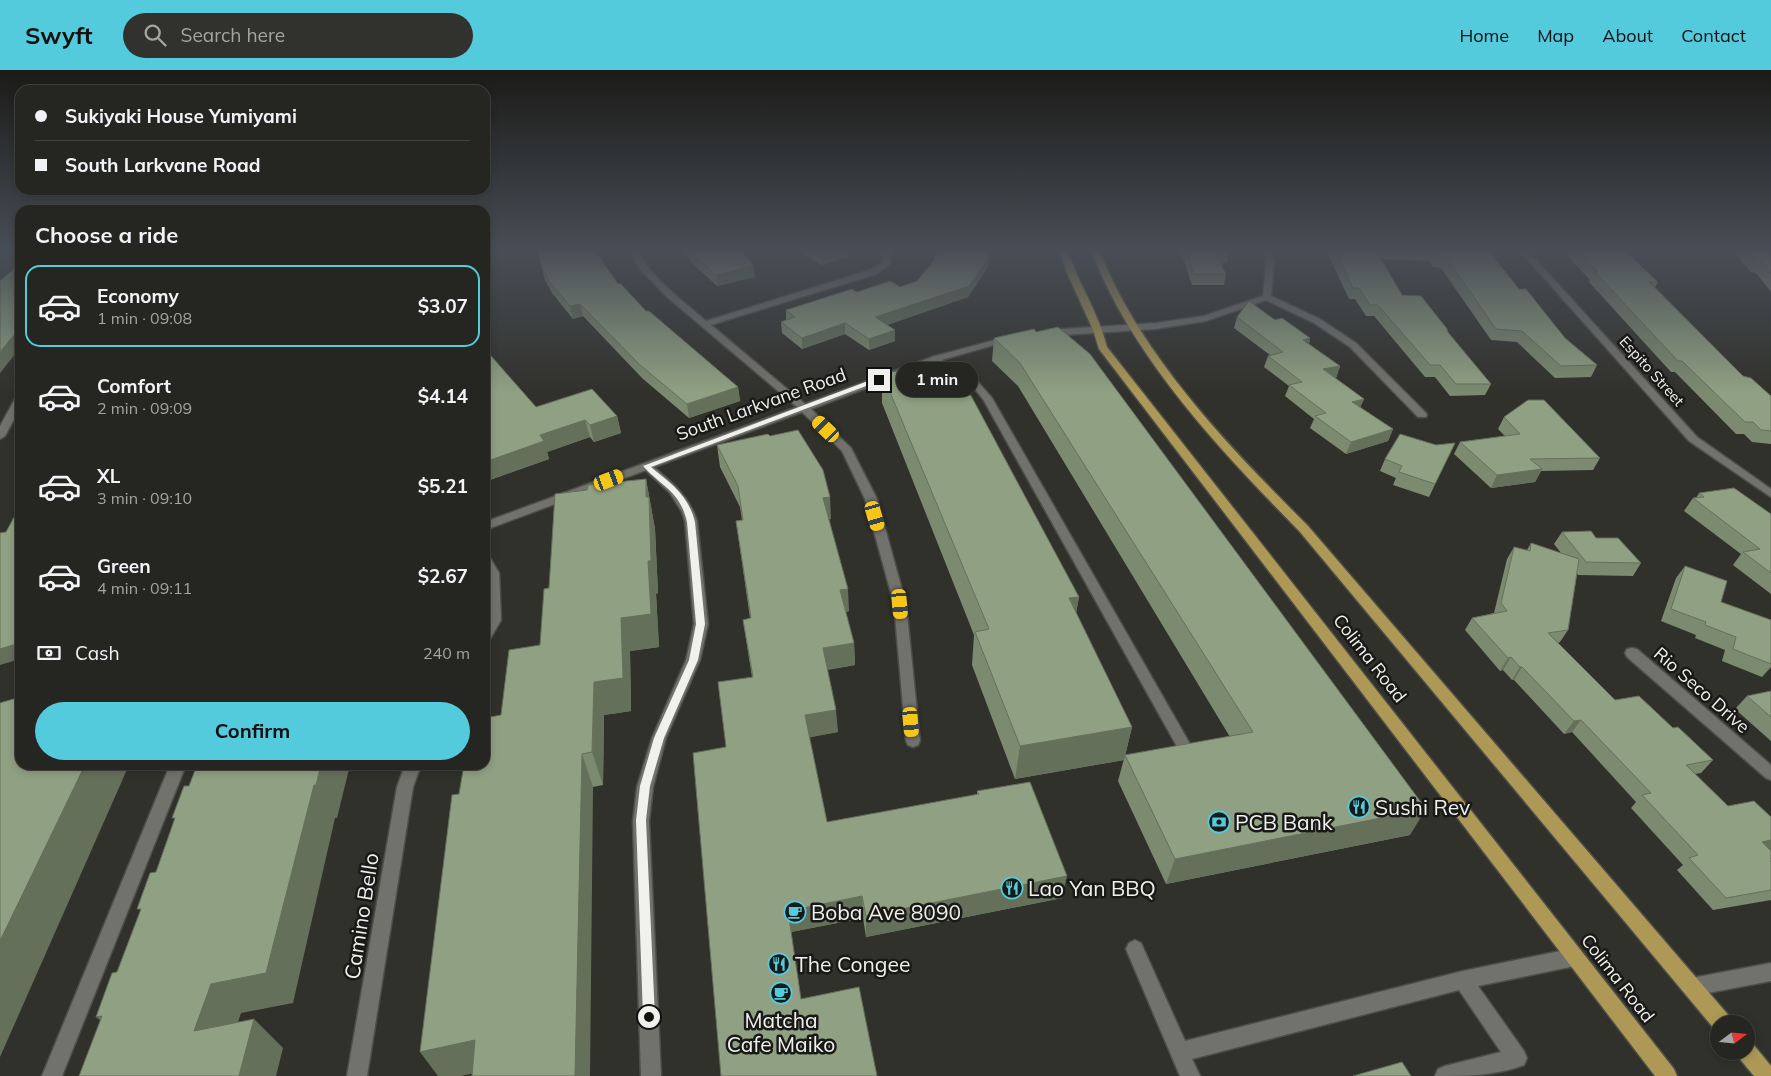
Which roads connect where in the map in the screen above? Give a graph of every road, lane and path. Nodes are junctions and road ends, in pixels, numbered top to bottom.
1 (675, 299) edge
2 (786, 299) edge
3 (1083, 299) edge
4 (1117, 299) edge
5 (1262, 299) edge
6 (1272, 299) edge
7 (1567, 299) edge
8 (706, 324) junction
9 (1133, 328) junction
10 (1098, 330) junction
11 (935, 359) junction
12 (15, 408) edge
13 (804, 408) junction
14 (1422, 415) dead end
15 (0, 436) edge
16 (646, 466) junction
17 (1771, 494) edge
18 (490, 524) edge
19 (490, 568) edge
20 (490, 627) edge
21 (1632, 653) dead end
22 (913, 741) dead end
23 (1189, 755) edge
24 (176, 770) edge
25 (411, 770) edge
26 (1771, 774) edge
27 (1135, 949) dead end
28 (1575, 957) junction
29 (1771, 972) edge
30 (1463, 980) junction
31 (1692, 987) junction
32 (1715, 1015) edge
33 (1180, 1052) junction
34 (1754, 1060) edge
35 (52, 1076) edge
36 (357, 1076) edge
37 (651, 1076) edge
38 (1190, 1076) edge
39 (1445, 1076) edge
40 (1667, 1076) edge
41 (1767, 1076) edge

1 - 8 street
2 - 8 street
3 - 10 main road, Colima Road
4 - 9 main road, Colima Road
5 - 9 street, South Larkvane Road
6 - 14 street
7 - 17 street, Espito Street
8 - 13 street
9 - 10 street, South Larkvane Road
9 - 31 main road, Colima Road
10 - 11 street, South Larkvane Road
10 - 28 main road, Colima Road
11 - 13 street, South Larkvane Road
11 - 23 street
12 - 15 street
13 - 16 street, South Larkvane Road
13 - 22 street
16 - 18 street, South Larkvane Road
16 - 37 street
19 - 20 street
21 - 26 street, Rio Seco Drive
24 - 35 street
25 - 36 street, Camino Bello
27 - 33 street
28 - 30 street
28 - 40 main road, Colima Road
29 - 31 street
30 - 33 street
30 - 39 street
31 - 32 main road, Colima Road
33 - 38 street
34 - 41 main road

